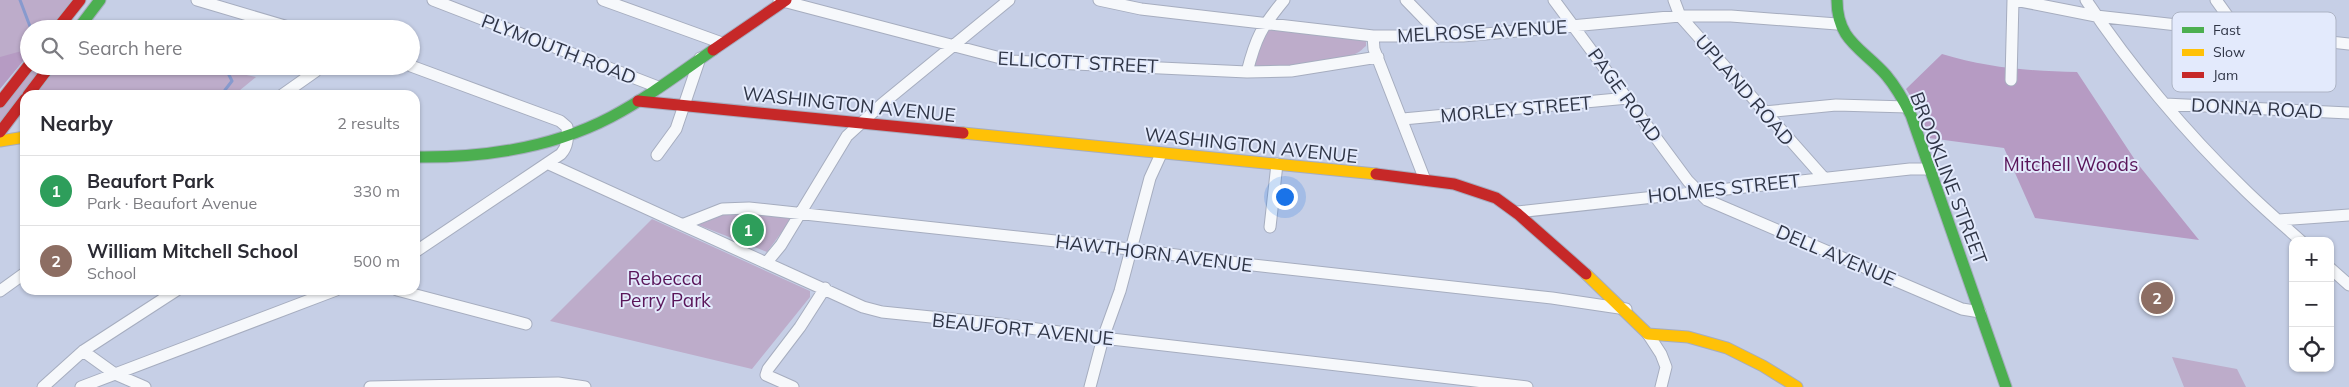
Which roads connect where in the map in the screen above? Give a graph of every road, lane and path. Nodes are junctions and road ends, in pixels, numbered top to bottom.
1 (80, 0) edge
2 (100, 0) edge
3 (198, 0) edge
4 (433, 0) edge
5 (603, 0) edge
6 (783, 0) edge
7 (1009, 0) edge
8 (1099, 0) edge
9 (1284, 0) edge
10 (1406, 0) edge
11 (1554, 0) edge
12 (1674, 0) edge
13 (1837, 0) edge
14 (2014, 0) edge
15 (2086, 0) edge
16 (2216, 0) edge
17 (2225, 12) edge
18 (1680, 16) junction
19 (2096, 16) junction
20 (64, 20) edge
21 (85, 20) edge
22 (265, 20) edge
23 (1837, 24) junction
24 (1263, 25) junction
25 (2172, 25) edge
26 (1574, 26) junction
27 (1374, 36) junction
28 (1441, 36) junction
29 (722, 43) junction
30 (2336, 43) edge
31 (2349, 44) edge
32 (952, 46) junction
33 (1378, 57) junction
34 (700, 58) junction
35 (420, 69) edge
36 (1247, 72) junction
37 (21, 75) edge
38 (43, 75) edge
39 (310, 75) edge
40 (2011, 80) dead end
41 (658, 87) junction
42 (32, 90) edge
43 (289, 90) edge
44 (1628, 98) junction
45 (638, 101) junction
46 (0, 102) edge
47 (2165, 104) junction
48 (683, 105) junction
49 (20, 106) edge
50 (1908, 107) junction
51 (1764, 112) junction
52 (2349, 113) edge
53 (1403, 119) junction
54 (860, 124) junction
55 (0, 132) edge
56 (568, 136) junction
57 (20, 138) edge
58 (0, 141) edge
59 (1160, 154) junction
60 (657, 155) dead end
61 (420, 156) edge
62 (548, 164) junction
63 (1277, 164) junction
64 (1929, 169) junction
65 (1822, 177) junction
66 (1426, 180) junction
67 (1696, 190) junction
68 (1518, 212) junction
69 (801, 214) junction
70 (2349, 215) edge
71 (2279, 220) junction
72 (684, 224) junction
73 (1270, 227) dead end
74 (2297, 237) edge
75 (420, 249) edge
76 (1130, 249) junction
77 (767, 262) junction
78 (2334, 272) edge
79 (20, 277) edge
80 (2349, 285) edge
81 (825, 288) junction
82 (0, 291) edge
83 (169, 295) edge
84 (323, 295) edge
85 (416, 295) edge
86 (1626, 309) junction
87 (1980, 312) junction
88 (526, 324) dead end
89 (1648, 334) junction
90 (1103, 338) junction
91 (83, 351) junction
92 (115, 374) junction
93 (42, 387) edge
94 (81, 387) edge
95 (145, 387) edge
96 (370, 387) edge
97 (585, 387) edge
98 (794, 387) edge
99 (1090, 387) edge
100 (1527, 387) edge
101 (1661, 387) edge
102 (1797, 387) edge
103 (2006, 387) edge

1 - 20 street
2 - 21 street
3 - 22 street
4 - 41 street, PLYMOUTH ROAD
5 - 29 street
6 - 29 street
6 - 32 street, ELLICOTT STREET
7 - 32 street
8 - 24 street, MELROSE AVENUE
9 - 24 street
10 - 28 street
11 - 26 street, PAGE ROAD
12 - 18 street, UPLAND ROAD
13 - 23 street
14 - 19 street
14 - 40 street
15 - 19 street
16 - 17 street
18 - 23 street, MELROSE AVENUE
18 - 26 street, MELROSE AVENUE
18 - 51 street, UPLAND ROAD
19 - 25 street
19 - 47 street
23 - 50 street, BROOKLINE STREET
24 - 27 street, MELROSE AVENUE
24 - 36 street
26 - 28 street, MELROSE AVENUE
26 - 44 street, PAGE ROAD
27 - 28 street, MELROSE AVENUE
27 - 33 street
29 - 34 street
30 - 31 street
32 - 36 street, ELLICOTT STREET
32 - 54 street
33 - 36 street, ELLICOTT STREET
33 - 53 street
34 - 41 street
34 - 48 street
35 - 56 street
37 - 46 street
38 - 42 street
39 - 43 street
41 - 45 street
44 - 53 street, MORLEY STREET
44 - 67 street, PAGE ROAD
45 - 48 street, WASHINGTON AVENUE
45 - 56 street
47 - 52 street, DONNA ROAD
47 - 71 street
48 - 54 street, WASHINGTON AVENUE
48 - 60 street
49 - 55 street
50 - 51 street
50 - 64 street, BROOKLINE STREET
51 - 65 street, UPLAND ROAD
53 - 66 street
54 - 59 street, WASHINGTON AVENUE
54 - 69 street
56 - 61 street
56 - 62 street
57 - 58 street
59 - 63 street, WASHINGTON AVENUE
59 - 76 street
62 - 72 street, BEAUFORT AVENUE
62 - 75 street
63 - 66 street, WASHINGTON AVENUE
63 - 73 street
64 - 65 street, HOLMES STREET
64 - 87 street, BROOKLINE STREET
65 - 67 street, HOLMES STREET
66 - 68 street, WASHINGTON AVENUE
67 - 68 street, HOLMES STREET
67 - 87 street, DELL AVENUE
68 - 86 street, WASHINGTON AVENUE
69 - 72 street, HAWTHORN AVENUE
69 - 76 street, HAWTHORN AVENUE
69 - 77 street
70 - 71 street
71 - 74 street
72 - 77 street, BEAUFORT AVENUE
76 - 86 street, HAWTHORN AVENUE
76 - 90 street
77 - 81 street, BEAUFORT AVENUE
78 - 80 street
79 - 82 street
81 - 90 street, BEAUFORT AVENUE
81 - 98 street
83 - 91 street
84 - 92 street
85 - 88 street
86 - 89 street, WASHINGTON AVENUE
87 - 103 street, BROOKLINE STREET
89 - 101 street
89 - 102 street
90 - 99 street
90 - 100 street, BEAUFORT AVENUE
91 - 92 street
91 - 93 street
92 - 94 street
92 - 95 street
96 - 97 street

